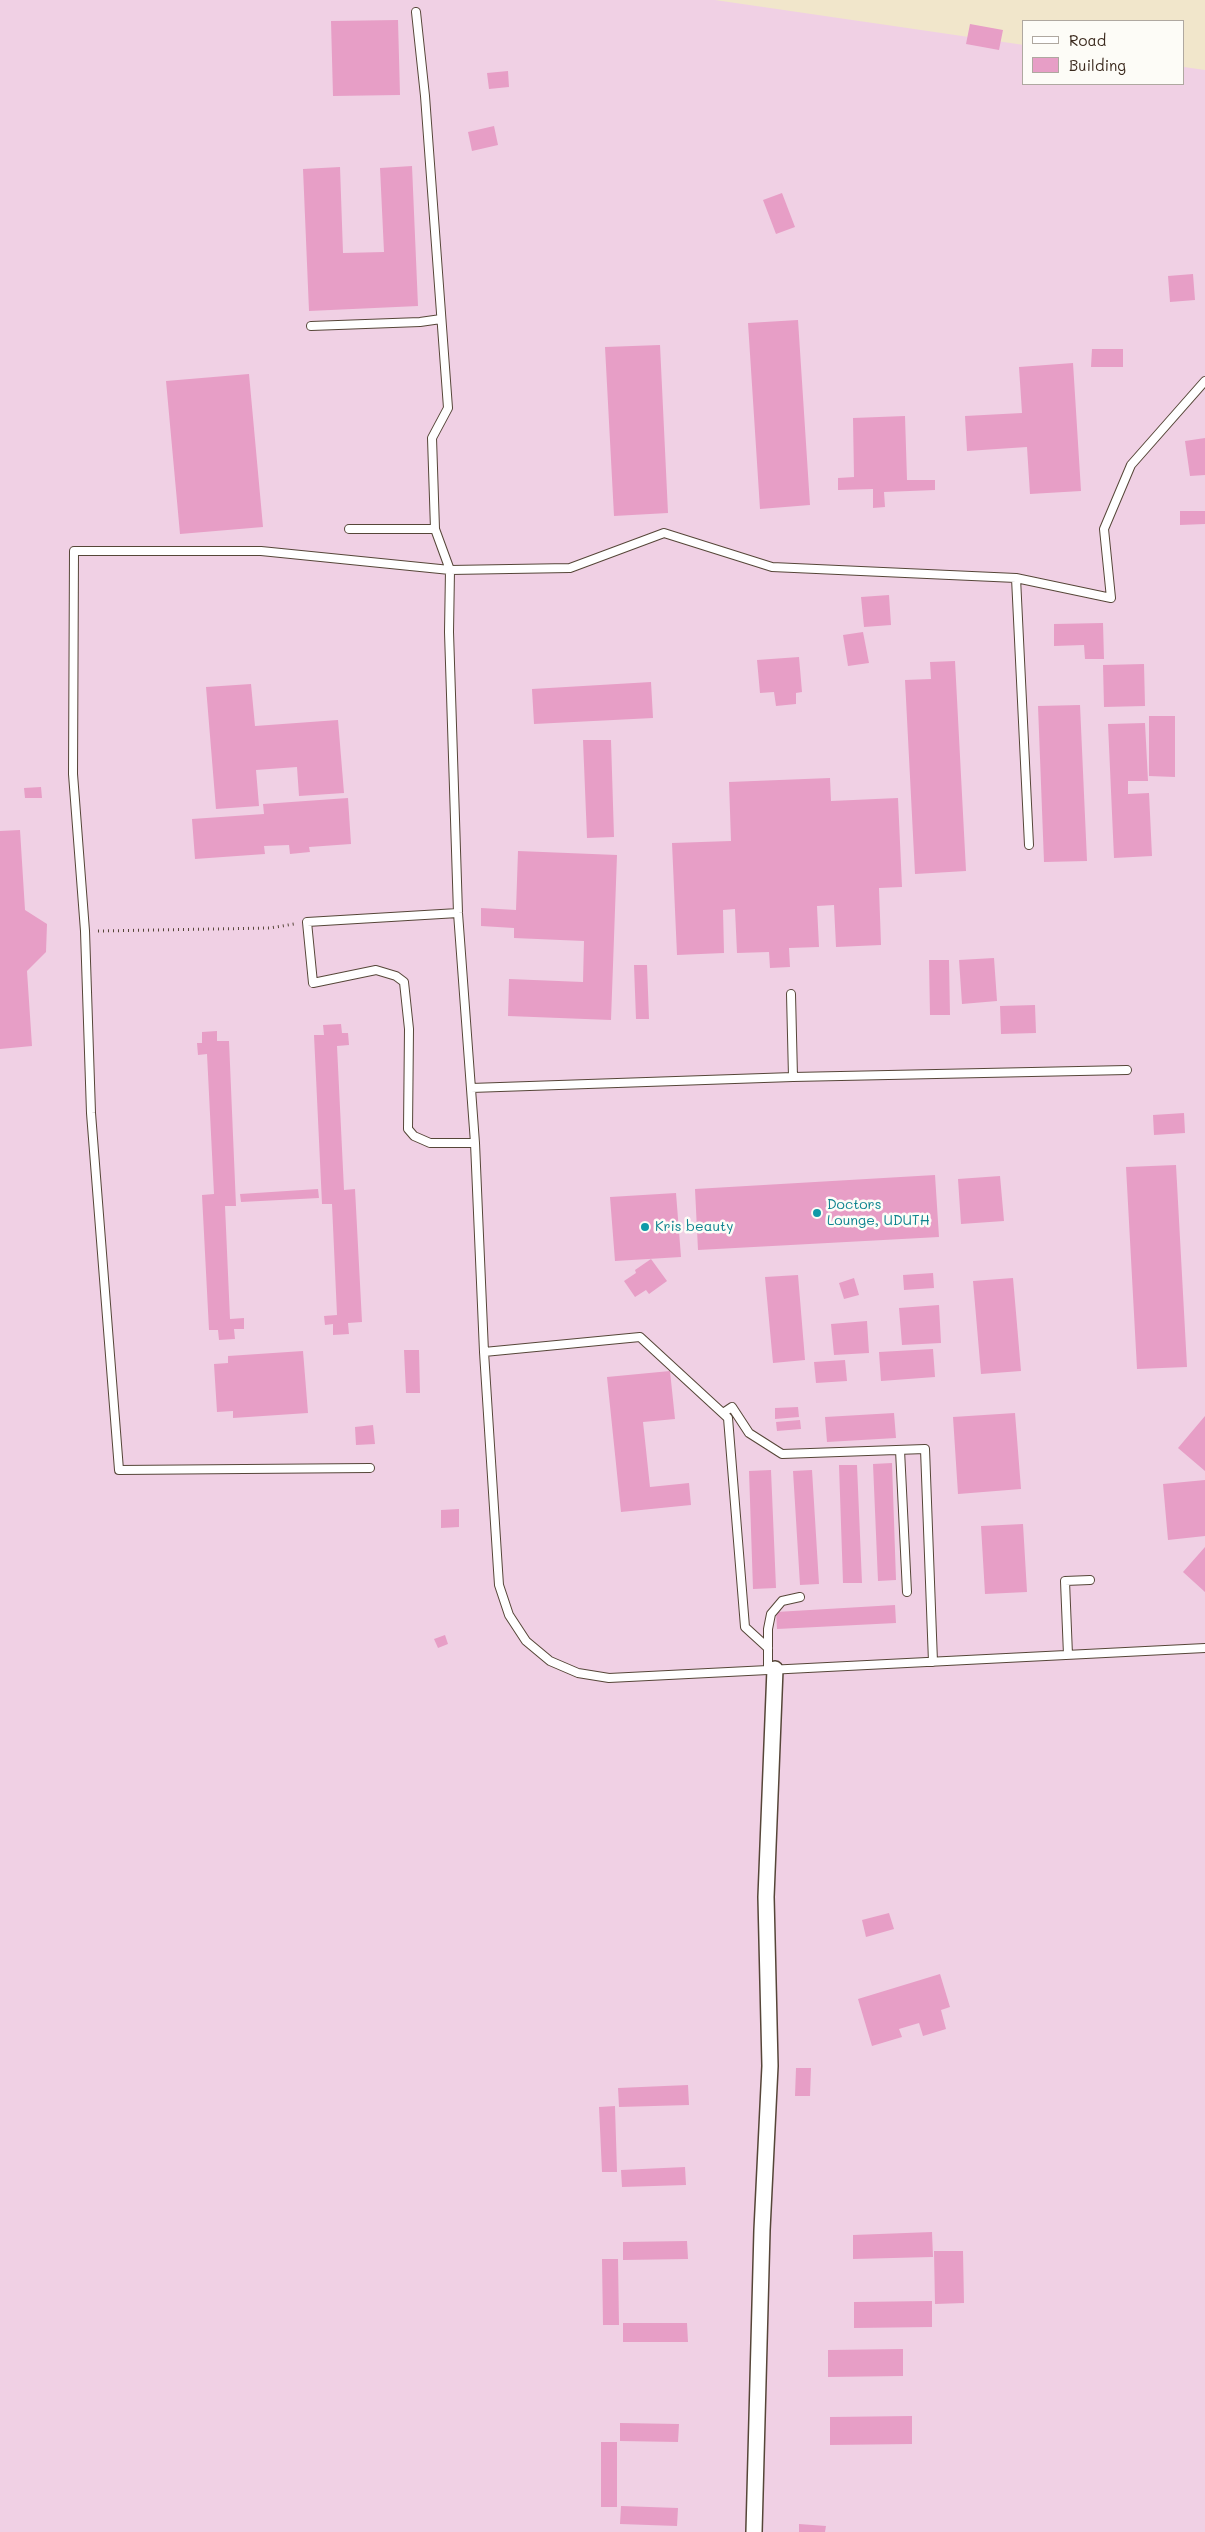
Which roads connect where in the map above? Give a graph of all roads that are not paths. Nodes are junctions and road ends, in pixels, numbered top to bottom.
1 (416, 12) dead end
2 (441, 318) junction
3 (311, 326) dead end
4 (1205, 381) edge
5 (349, 529) dead end
6 (435, 529) junction
7 (450, 570) junction
8 (1016, 578) junction
9 (1029, 845) dead end
10 (458, 913) junction
11 (791, 994) dead end
12 (1127, 1070) dead end
13 (793, 1077) junction
14 (472, 1088) junction
15 (475, 1143) junction
16 (484, 1352) junction
17 (723, 1413) junction
18 (900, 1450) junction
19 (370, 1468) dead end
20 (1090, 1580) dead end
21 (907, 1592) dead end
22 (800, 1597) dead end
23 (768, 1648) junction
24 (1205, 1648) edge
25 (1068, 1655) junction
26 (933, 1662) junction
27 (772, 1670) junction
28 (754, 2532) edge

1 - 2 lane
2 - 3 lane
2 - 6 lane
4 - 8 lane
5 - 6 lane
6 - 7 lane
7 - 8 lane
7 - 10 lane
7 - 19 lane
8 - 9 lane
10 - 14 lane
10 - 15 lane
11 - 13 lane
12 - 13 lane
13 - 14 lane
14 - 15 lane
15 - 16 lane
16 - 17 lane
16 - 27 lane
17 - 18 lane
17 - 23 lane
18 - 21 lane
18 - 26 lane
20 - 25 lane
22 - 23 lane
23 - 27 lane
24 - 25 lane
25 - 26 lane
26 - 27 lane
27 - 28 street

